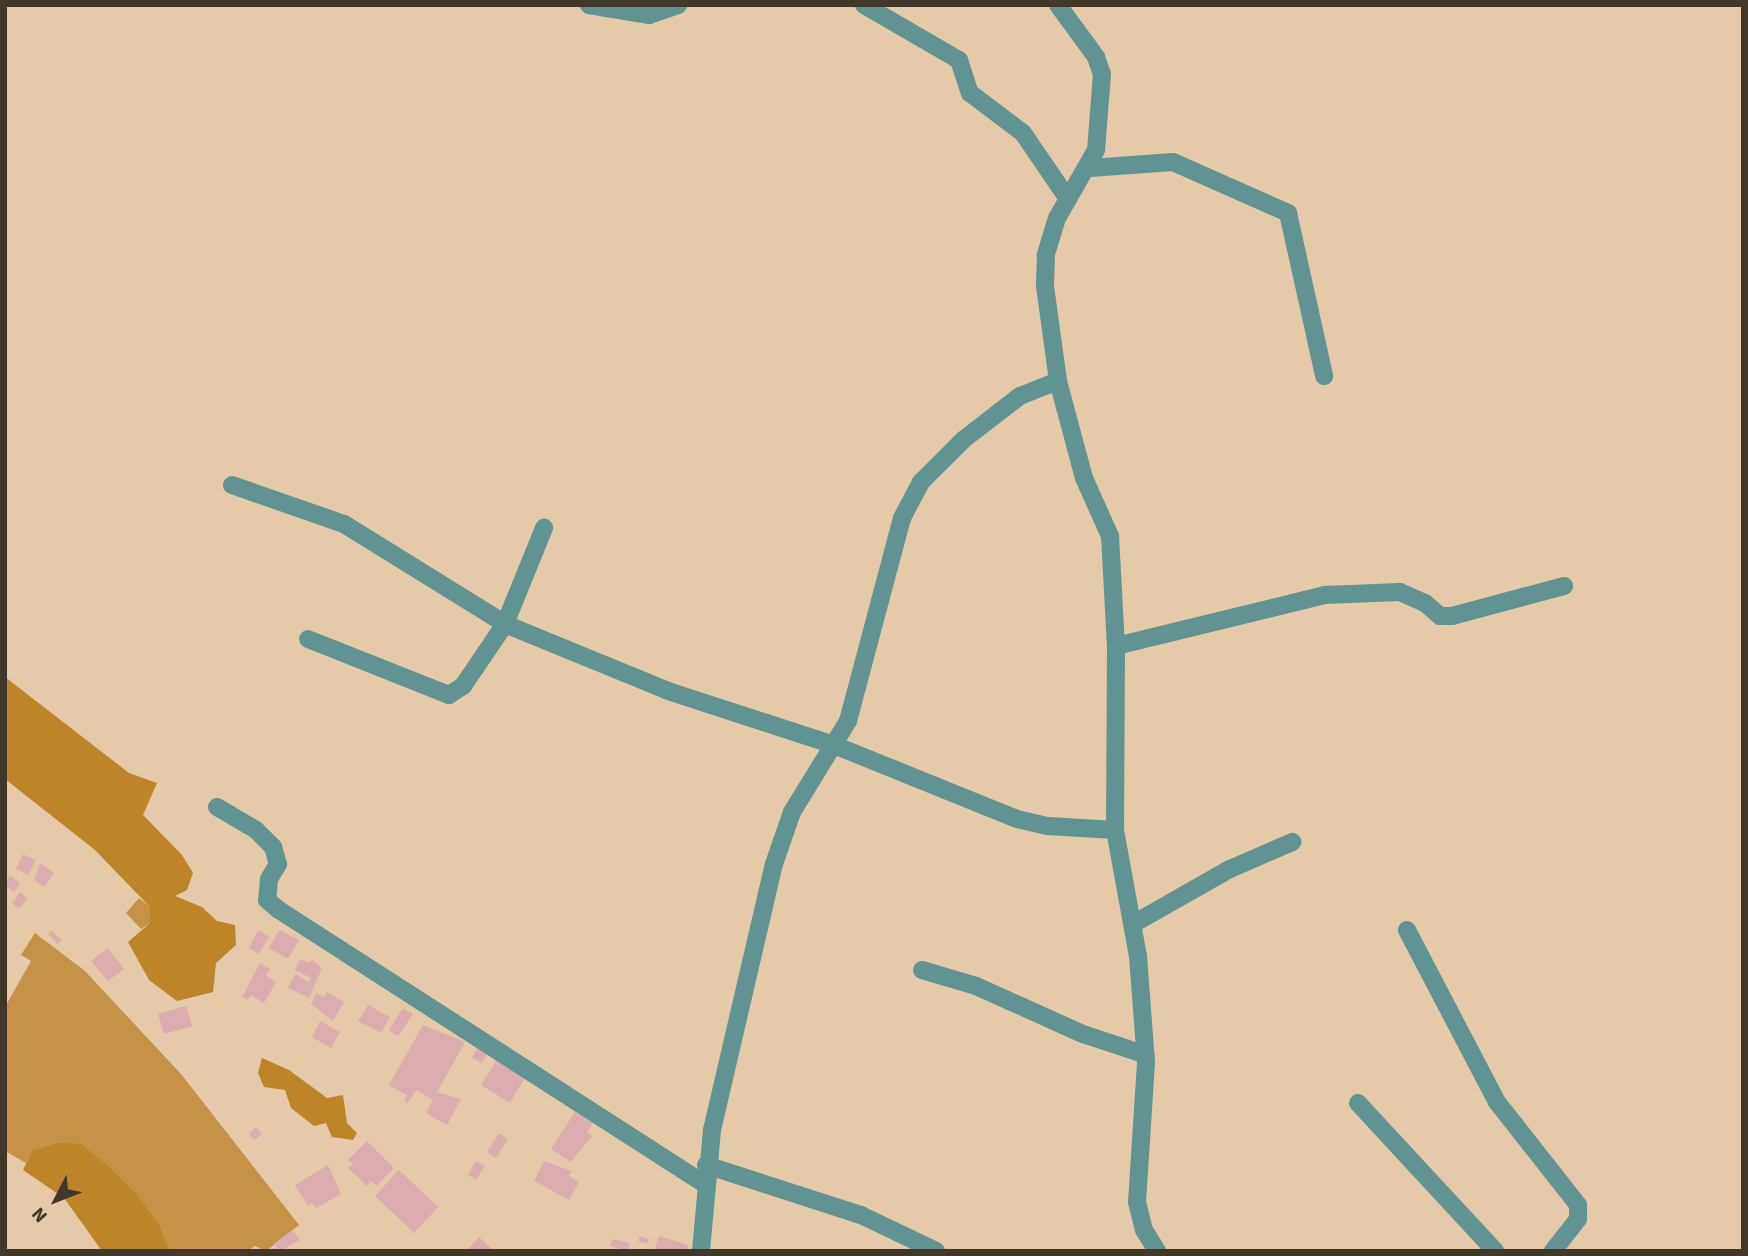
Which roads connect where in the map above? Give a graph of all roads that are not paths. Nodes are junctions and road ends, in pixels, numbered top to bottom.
1 (589, 5) edge
2 (678, 5) edge
3 (864, 5) edge
4 (1058, 5) edge
5 (1090, 168) junction
6 (1068, 199) junction
7 (1324, 376) dead end
8 (1058, 381) junction
9 (232, 485) dead end
10 (544, 528) dead end
11 (1564, 586) dead end
12 (505, 624) junction
13 (308, 639) dead end
14 (1116, 646) junction
15 (834, 745) junction
16 (217, 807) dead end
17 (1115, 830) junction
18 (1292, 842) dead end
19 (1132, 924) junction
20 (1407, 930) dead end
21 (922, 970) dead end
22 (1146, 1055) junction
23 (1359, 1103) dead end
24 (706, 1165) junction
25 (706, 1185) junction
26 (701, 1251) edge
27 (936, 1251) edge
28 (1157, 1251) edge
29 (1495, 1251) edge
30 (1553, 1251) edge

1 - 2 street
3 - 6 street
4 - 5 street
5 - 6 street
5 - 7 street
6 - 8 street
8 - 14 street
8 - 15 street
9 - 12 street
10 - 12 street
11 - 14 street
12 - 13 street
12 - 15 street
14 - 17 street
15 - 17 street
15 - 24 street
16 - 25 street
17 - 19 street
18 - 19 street
19 - 22 street
20 - 30 street
21 - 22 street
22 - 28 street
23 - 29 street
24 - 25 street
24 - 27 street
25 - 26 street

